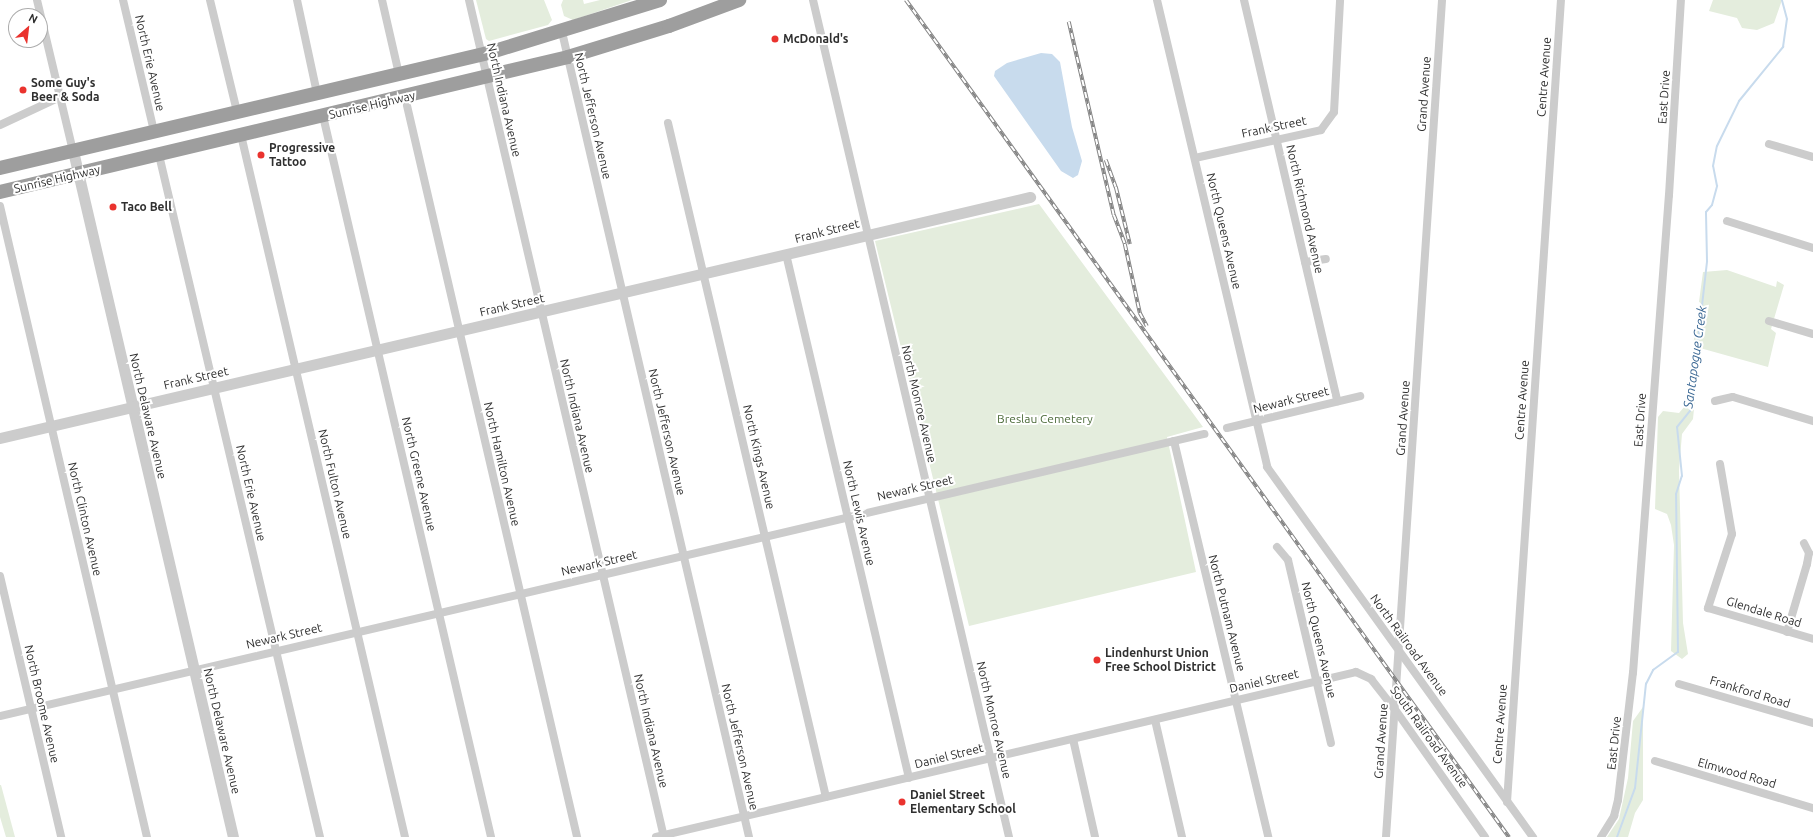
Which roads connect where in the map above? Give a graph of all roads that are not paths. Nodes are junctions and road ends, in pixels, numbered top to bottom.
1 (37, 0) edge
2 (123, 0) edge
3 (210, 0) edge
4 (297, 0) edge
5 (382, 0) edge
6 (469, 0) edge
7 (660, 0) edge
8 (740, 0) edge
9 (813, 0) edge
10 (1157, 0) edge
11 (1244, 0) edge
12 (1340, 0) edge
13 (1442, 0) edge
14 (1561, 0) edge
15 (1681, 0) edge
16 (562, 32) junction
17 (481, 55) junction
18 (568, 57) junction
19 (399, 74) junction
20 (487, 78) junction
21 (317, 93) junction
22 (60, 97) junction
23 (405, 97) junction
24 (237, 112) junction
25 (323, 116) junction
26 (668, 123) dead end
27 (0, 125) edge
28 (154, 131) junction
29 (242, 136) junction
30 (1277, 140) junction
31 (1769, 144) dead end
32 (73, 151) junction
33 (159, 155) junction
34 (1195, 158) junction
35 (1813, 158) edge
36 (0, 168) edge
37 (78, 174) junction
38 (0, 192) edge
39 (1030, 197) dead end
40 (0, 206) edge
41 (1727, 221) dead end
42 (867, 235) junction
43 (1813, 248) edge
44 (786, 254) junction
45 (1326, 259) dead end
46 (1305, 262) junction
47 (703, 273) junction
48 (622, 294) junction
49 (541, 312) junction
50 (1769, 321) dead end
51 (458, 331) junction
52 (1813, 334) edge
53 (377, 350) junction
54 (295, 369) junction
55 (214, 387) junction
56 (1360, 396) dead end
57 (1337, 401) junction
58 (1715, 401) dead end
59 (132, 407) junction
60 (1256, 420) junction
61 (1813, 422) edge
62 (52, 427) junction
63 (1227, 428) dead end
64 (1204, 434) dead end
65 (0, 438) edge
66 (1174, 441) junction
67 (1720, 464) dead end
68 (1267, 467) joint
69 (928, 497) junction
70 (847, 517) junction
71 (765, 536) junction
72 (1804, 543) dead end
73 (1276, 547) dead end
74 (684, 555) junction
75 (602, 575) junction
76 (0, 576) edge
77 (520, 593) junction
78 (439, 613) junction
79 (1787, 632) junction
80 (358, 633) junction
81 (1813, 639) edge
82 (276, 650) junction
83 (1400, 653) junction
84 (194, 670) junction
85 (1317, 681) junction
86 (1679, 684) dead end
87 (113, 689) junction
88 (1236, 700) junction
89 (31, 708) junction
90 (1394, 708) junction
91 (0, 716) edge
92 (1154, 720) junction
93 (1813, 723) edge
94 (1073, 739) junction
95 (1331, 743) dead end
96 (991, 758) junction
97 (1655, 761) dead end
98 (910, 778) junction
99 (826, 797) junction
100 (1507, 802) junction
101 (1813, 808) edge
102 (744, 816) junction
103 (662, 836) edge
104 (61, 837) edge
105 (147, 837) edge
106 (233, 837) edge
107 (320, 837) edge
108 (405, 837) edge
109 (491, 837) edge
110 (577, 837) edge
111 (749, 837) edge
112 (1009, 837) edge
113 (1096, 837) edge
114 (1182, 837) edge
115 (1268, 837) edge
116 (1386, 837) edge
117 (1485, 837) edge
118 (1533, 837) edge
119 (1601, 837) edge

1 - 22 street, North Delaware Avenue
2 - 28 street, North Erie Avenue
3 - 24 street
4 - 21 street
5 - 19 street
6 - 17 street, North Indiana Avenue
7 - 16 highway, Sunrise Highway
8 - 18 highway, Sunrise Highway
9 - 42 street, North Monroe Avenue
10 - 34 street, North Queens Avenue
11 - 30 street, North Richmond Avenue
12 - 30 street, Frank Street
13 - 83 street, Grand Avenue
14 - 100 street, Centre Avenue
15 - 119 street, East Drive
16 - 17 highway, Sunrise Highway
16 - 18 street, North Jefferson Avenue
17 - 19 highway, Sunrise Highway
17 - 20 street, North Indiana Avenue
18 - 20 highway, Sunrise Highway
18 - 48 street, North Jefferson Avenue
19 - 21 highway, Sunrise Highway
20 - 23 highway, Sunrise Highway
20 - 49 street, North Indiana Avenue
21 - 24 highway, Sunrise Highway
22 - 27 street
22 - 32 street, North Delaware Avenue
23 - 25 highway, Sunrise Highway
23 - 51 street, North Hamilton Avenue
24 - 28 highway, Sunrise Highway
25 - 29 highway, Sunrise Highway
25 - 53 street, North Greene Avenue
26 - 47 street, North Kings Avenue
28 - 32 highway, Sunrise Highway
29 - 33 highway, Sunrise Highway
29 - 54 street, North Fulton Avenue
30 - 34 street, Frank Street
30 - 46 street, North Richmond Avenue
31 - 35 street
32 - 36 highway, Sunrise Highway
32 - 37 street, North Delaware Avenue
33 - 37 highway, Sunrise Highway
33 - 55 street, North Erie Avenue
34 - 60 street, North Queens Avenue
37 - 38 highway, Sunrise Highway
37 - 59 street, North Delaware Avenue
39 - 42 street, Frank Street
40 - 62 street, North Clinton Avenue
41 - 43 street
42 - 44 street, Frank Street
42 - 69 street, North Monroe Avenue
44 - 47 street, Frank Street
44 - 70 street, North Lewis Avenue
45 - 46 street
46 - 57 street, North Richmond Avenue
47 - 48 street, Frank Street
47 - 71 street, North Kings Avenue
48 - 49 street, Frank Street
48 - 74 street, North Jefferson Avenue
49 - 51 street, Frank Street
49 - 75 street, North Indiana Avenue
50 - 52 street
51 - 53 street, Frank Street
51 - 77 street, North Hamilton Avenue
53 - 54 street, Frank Street
53 - 78 street, North Greene Avenue
54 - 55 street, Frank Street
54 - 80 street, North Fulton Avenue
55 - 59 street, Frank Street
55 - 82 street, North Erie Avenue
56 - 57 street, Newark Street
57 - 60 street, Newark Street
58 - 61 street
59 - 62 street, Frank Street
59 - 84 street, North Delaware Avenue
60 - 63 street, Newark Street
60 - 68 street, North Queens Avenue
62 - 65 street, Frank Street
62 - 87 street, North Clinton Avenue
64 - 66 street, Newark Street
66 - 69 street, Newark Street
66 - 88 street, North Putnam Avenue
67 - 79 street, Glendale Road
68 - 83 street, North Railroad Avenue
69 - 70 street, Newark Street
69 - 96 street, North Monroe Avenue
70 - 71 street, Newark Street
70 - 98 street, North Lewis Avenue
71 - 74 street, Newark Street
71 - 99 street, North Kings Avenue
72 - 79 street
73 - 85 street, North Queens Avenue
74 - 75 street, Newark Street
74 - 102 street, North Jefferson Avenue
75 - 77 street, Newark Street
75 - 103 street, North Indiana Avenue
76 - 89 street, North Broome Avenue
77 - 78 street, Newark Street
77 - 110 street, North Hamilton Avenue
78 - 80 street, Newark Street
78 - 109 street, North Greene Avenue
79 - 81 street, Glendale Road
80 - 82 street, Newark Street
80 - 108 street, North Fulton Avenue
82 - 84 street, Newark Street
82 - 107 street, North Erie Avenue
83 - 90 street, Grand Avenue
83 - 100 street, North Railroad Avenue
84 - 87 street, Newark Street
84 - 106 street, North Delaware Avenue
85 - 88 street, Daniel Street
85 - 90 street, South Railroad Avenue
85 - 95 street, North Queens Avenue
86 - 93 street, Frankford Road
87 - 89 street, Newark Street
87 - 105 street, North Clinton Avenue
88 - 92 street, Daniel Street
88 - 115 street, North Putnam Avenue
89 - 91 street, Newark Street
89 - 104 street, North Broome Avenue
90 - 116 street, Grand Avenue
90 - 117 street, South Railroad Avenue
92 - 94 street, Daniel Street
92 - 114 street
94 - 96 street, Daniel Street
94 - 113 street
96 - 98 street, Daniel Street
96 - 112 street, North Monroe Avenue
97 - 101 street, Elmwood Road
98 - 99 street, Daniel Street
99 - 102 street, Daniel Street
100 - 118 street, North Railroad Avenue
102 - 103 street, Daniel Street
102 - 111 street, North Jefferson Avenue

